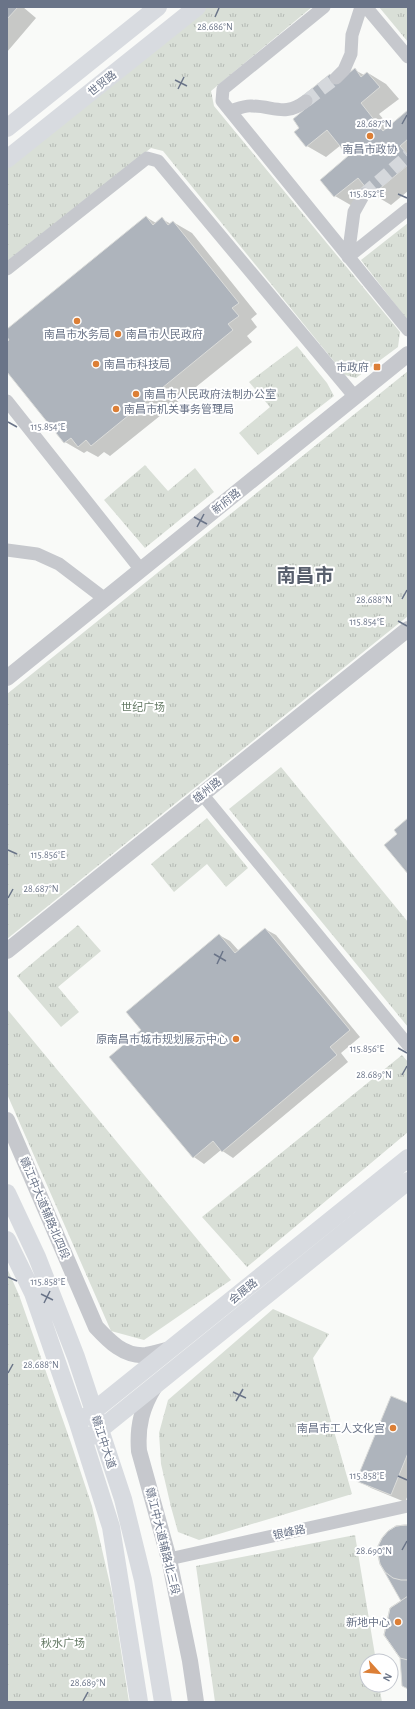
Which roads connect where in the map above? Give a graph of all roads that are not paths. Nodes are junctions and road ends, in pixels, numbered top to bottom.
1 (158, 7) edge
2 (197, 7) edge
3 (324, 7) edge
4 (361, 7) edge
5 (366, 7) edge
6 (408, 57) edge
7 (336, 78) tunnel mouth
8 (306, 101) tunnel mouth
9 (230, 111) junction
10 (7, 128) edge
11 (7, 159) edge
12 (364, 194) tunnel mouth
13 (408, 209) edge
14 (348, 256) junction
15 (7, 269) edge
16 (408, 330) edge
17 (408, 354) edge
18 (355, 397) junction
19 (7, 401) edge
20 (7, 550) edge
21 (141, 570) junction
22 (105, 599) junction
23 (408, 629) edge
24 (7, 678) edge
25 (202, 794) junction
26 (7, 951) edge
27 (408, 1045) edge
28 (7, 1120) edge
29 (408, 1158) edge
30 (406, 1186) edge
31 (7, 1193) edge
32 (7, 1240) edge
33 (172, 1349) junction
34 (156, 1384) junction
35 (94, 1411) junction
36 (78, 1423) junction
37 (100, 1430) junction
38 (84, 1443) junction
39 (408, 1506) edge
40 (170, 1559) junction
41 (139, 1702) edge
42 (163, 1702) edge
43 (196, 1702) edge

1 - 10 main road
2 - 11 main road, 世贸路
3 - 9 street
4 - 7 street
5 - 6 street
8 - 9 street
9 - 14 street
12 - 14 street
13 - 14 street
14 - 16 street
15 - 18 street
17 - 18 street, 新府路
18 - 21 street, 新府路
19 - 21 street
20 - 22 street
21 - 22 street, 新府路
22 - 24 street, 新府路
23 - 25 street, 雄州路
25 - 26 street, 雄州路
25 - 27 street
28 - 33 street, 赣江中大道辅路北四段
29 - 33 main road, 会展路
30 - 34 main road, 会展路
31 - 35 main road, 赣江中大道
32 - 36 main road, 赣江中大道
33 - 35 main road, 会展路
34 - 37 main road, 会展路
34 - 40 street, 赣江中大道辅路北三段
35 - 36 main road, 会展路
35 - 37 main road, 赣江中大道
36 - 38 main road, 赣江中大道
37 - 38 main road, 会展路
37 - 42 main road, 赣江中大道
38 - 41 main road, 赣江中大道
39 - 40 street, 银峰路
40 - 43 street, 赣江中大道辅路北三段

